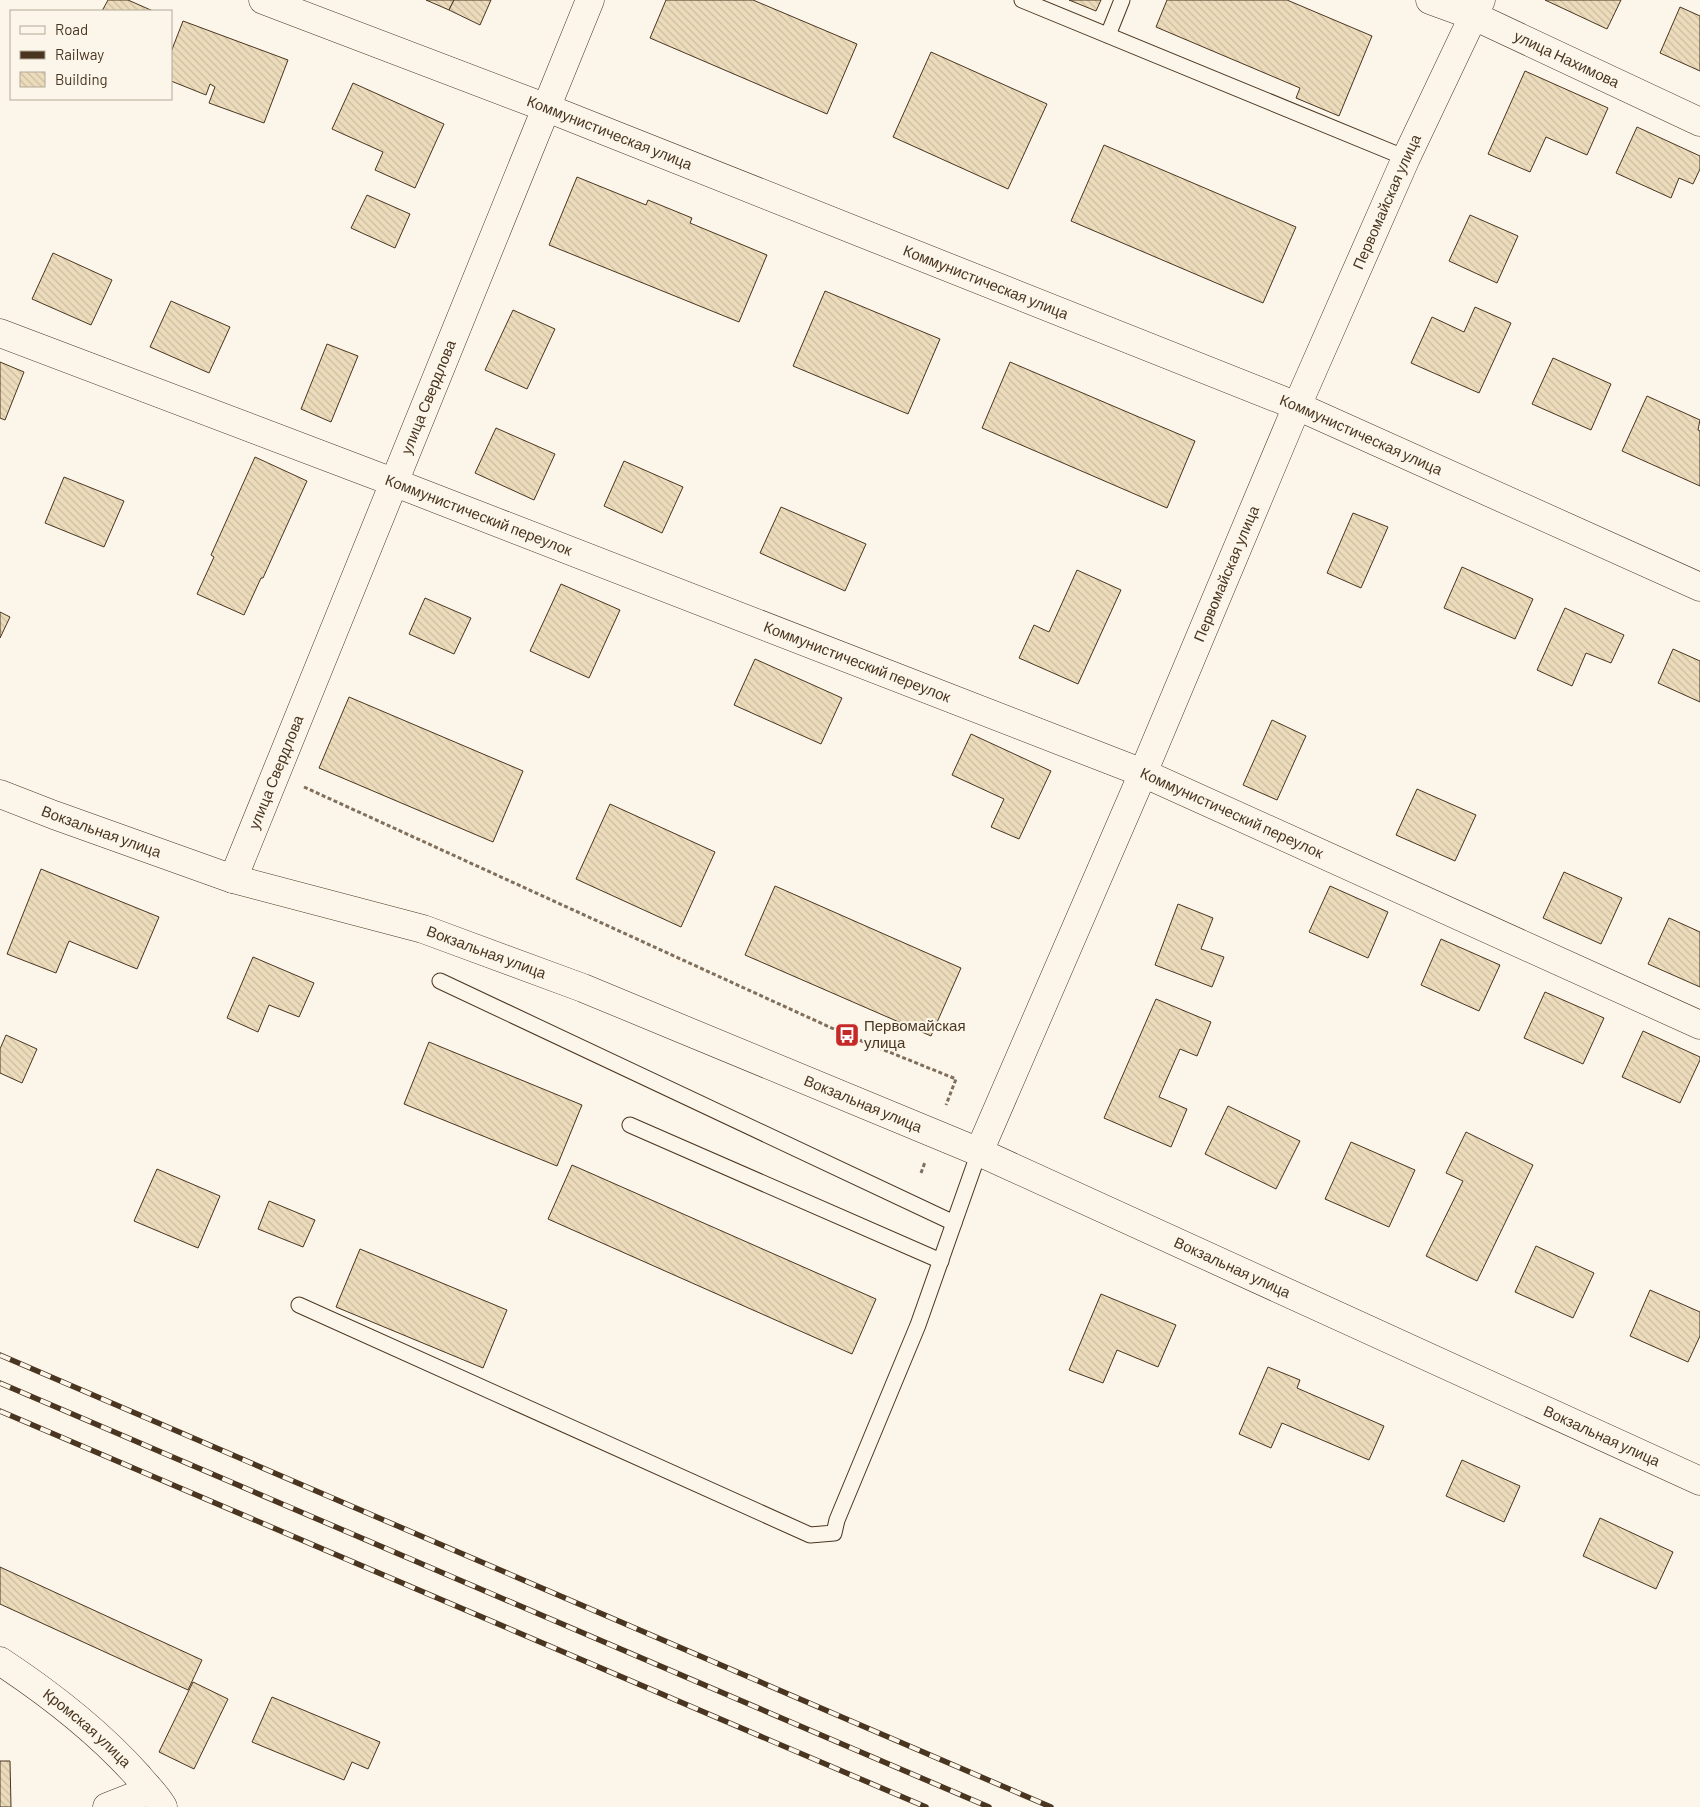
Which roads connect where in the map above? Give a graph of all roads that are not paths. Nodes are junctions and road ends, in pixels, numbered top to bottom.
1 (263, 0) edge
2 (590, 0) edge
3 (1022, 0) edge
4 (1122, 0) edge
5 (1430, 0) edge
6 (1478, 8) edge
7 (1108, 35) junction
8 (547, 108) junction
9 (1700, 122) edge
10 (1406, 158) junction
11 (0, 333) edge
12 (1297, 406) junction
13 (393, 482) junction
14 (1700, 587) edge
15 (1143, 773) junction
16 (0, 794) edge
17 (233, 879) junction
18 (440, 981) dead end
19 (1700, 1025) edge
20 (630, 1125) dead end
21 (979, 1152) junction
22 (954, 1223) junction
23 (941, 1261) junction
24 (299, 1305) dead end
25 (1700, 1480) edge
26 (0, 1661) edge
27 (157, 1798) edge
28 (107, 1807) edge

1 - 8 street, Коммунистическая улица
2 - 8 street, улица Свердлова
3 - 7 lane
4 - 7 lane
5 - 6 street, улица Нахимова
6 - 9 street, улица Нахимова
6 - 10 street, Первомайская улица
7 - 10 lane
8 - 12 street, Коммунистическая улица
8 - 13 street, улица Свердлова
10 - 12 street, Первомайская улица
11 - 13 street, Коммунистический переулок
12 - 14 street, Коммунистическая улица
12 - 15 street, Первомайская улица
13 - 15 street, Коммунистический переулок
13 - 17 street, улица Свердлова
15 - 19 street, Коммунистический переулок
15 - 21 street, Первомайская улица
16 - 17 street, Вокзальная улица
17 - 21 street, Вокзальная улица
18 - 22 lane
20 - 23 lane
21 - 22 lane
21 - 25 street, Вокзальная улица
22 - 23 lane
23 - 24 lane
26 - 27 street, Кромская улица
27 - 28 street

